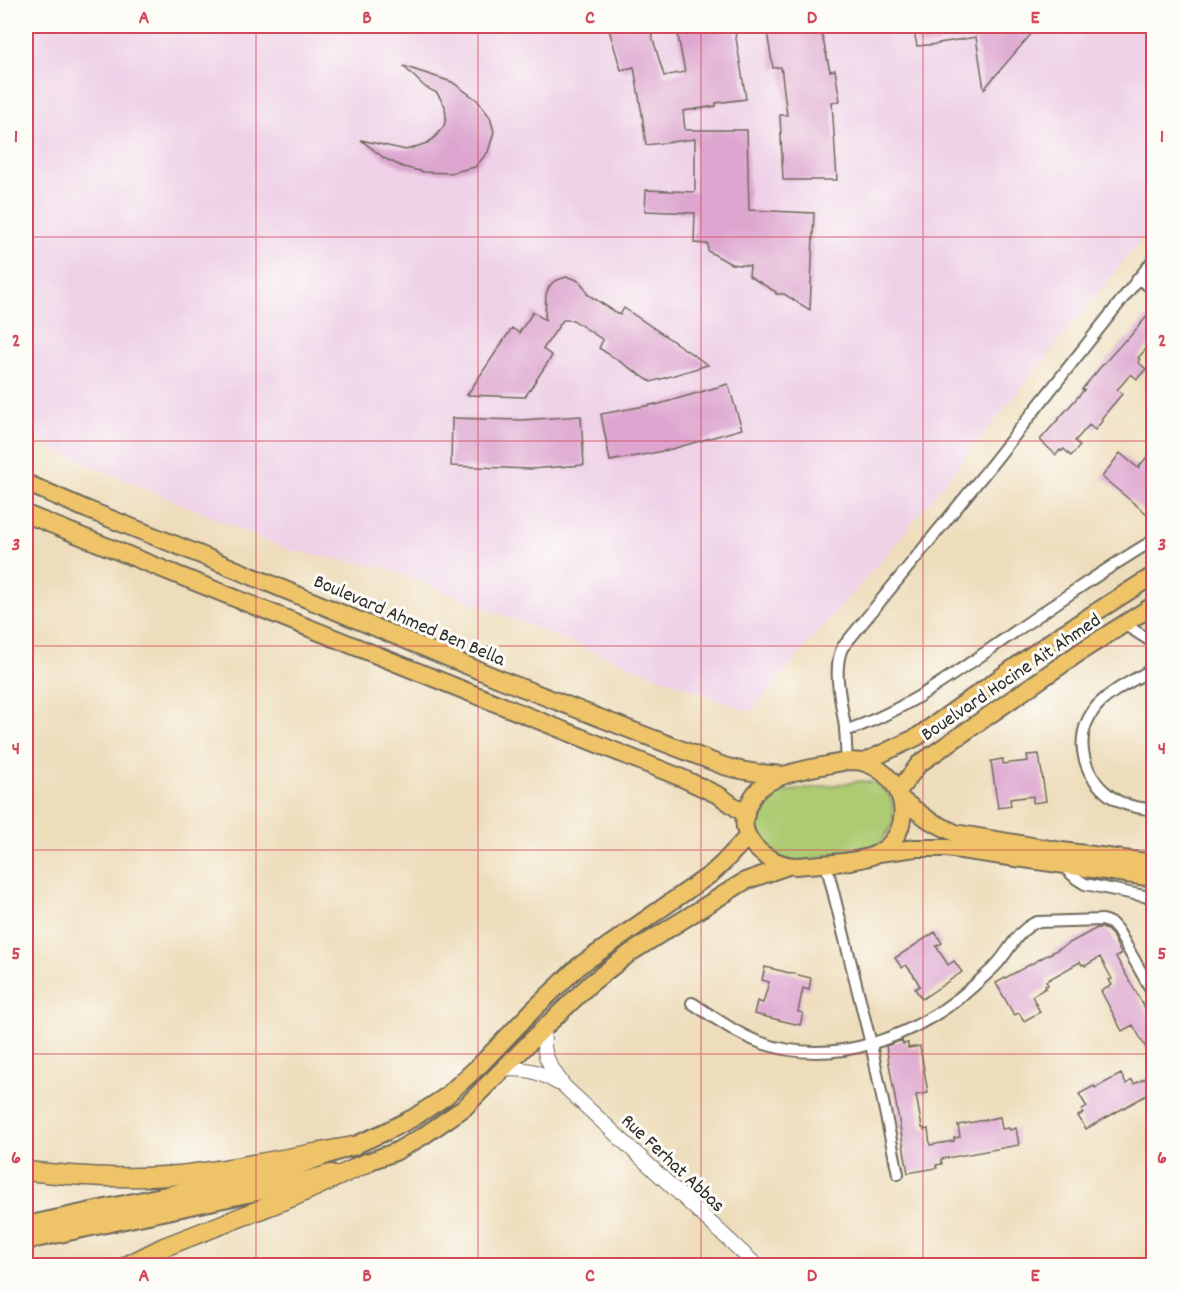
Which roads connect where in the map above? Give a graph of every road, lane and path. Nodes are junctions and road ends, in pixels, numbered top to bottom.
1 (1154, 259) edge
2 (1138, 278) junction
3 (1154, 290) edge
4 (26, 483) edge
5 (26, 514) edge
6 (1154, 540) edge
7 (1154, 575) edge
8 (1154, 605) edge
9 (1124, 624) junction
10 (1154, 643) edge
11 (1154, 668) edge
12 (845, 731) junction
13 (847, 761) junction
14 (864, 762) junction
15 (784, 775) junction
16 (900, 795) junction
17 (1154, 810) edge
18 (746, 815) junction
19 (748, 836) junction
20 (878, 853) junction
21 (826, 863) junction
22 (1154, 863) edge
23 (788, 866) junction
24 (1063, 866) junction
25 (1154, 878) edge
26 (1154, 898) edge
27 (1154, 995) edge
28 (693, 1003) dead end
29 (544, 1028) junction
30 (871, 1044) junction
31 (503, 1069) junction
32 (564, 1086) junction
33 (353, 1146) junction
34 (367, 1163) junction
35 (26, 1170) edge
36 (898, 1174) dead end
37 (26, 1225) edge
38 (26, 1241) edge
39 (126, 1266) edge
40 (757, 1266) edge

1 - 2 street
2 - 3 street
2 - 12 street
4 - 15 main road, Boulevard Ahmed Ben Bella
5 - 18 main road
6 - 12 street
7 - 14 main road
8 - 9 main road, Bouelvard Hocine Ait Ahmed
9 - 10 street
9 - 16 main road, Bouelvard Hocine Ait Ahmed
11 - 17 street
12 - 13 street
13 - 14 main road
13 - 15 main road
14 - 16 main road
15 - 18 main road
16 - 20 main road
16 - 22 main road
18 - 19 main road
19 - 23 main road
19 - 33 main road
20 - 21 main road
20 - 24 main road
21 - 23 main road
21 - 30 street
23 - 29 main road
24 - 25 main road
24 - 26 street
27 - 30 street
28 - 30 street
29 - 31 main road
29 - 32 street, Rue Ferhat Abbas
30 - 36 street
31 - 32 street, Rue Ferhat Abbas
31 - 34 main road
32 - 40 street, Rue Ferhat Abbas
33 - 35 highway
33 - 37 main road
34 - 38 main road
34 - 39 highway

